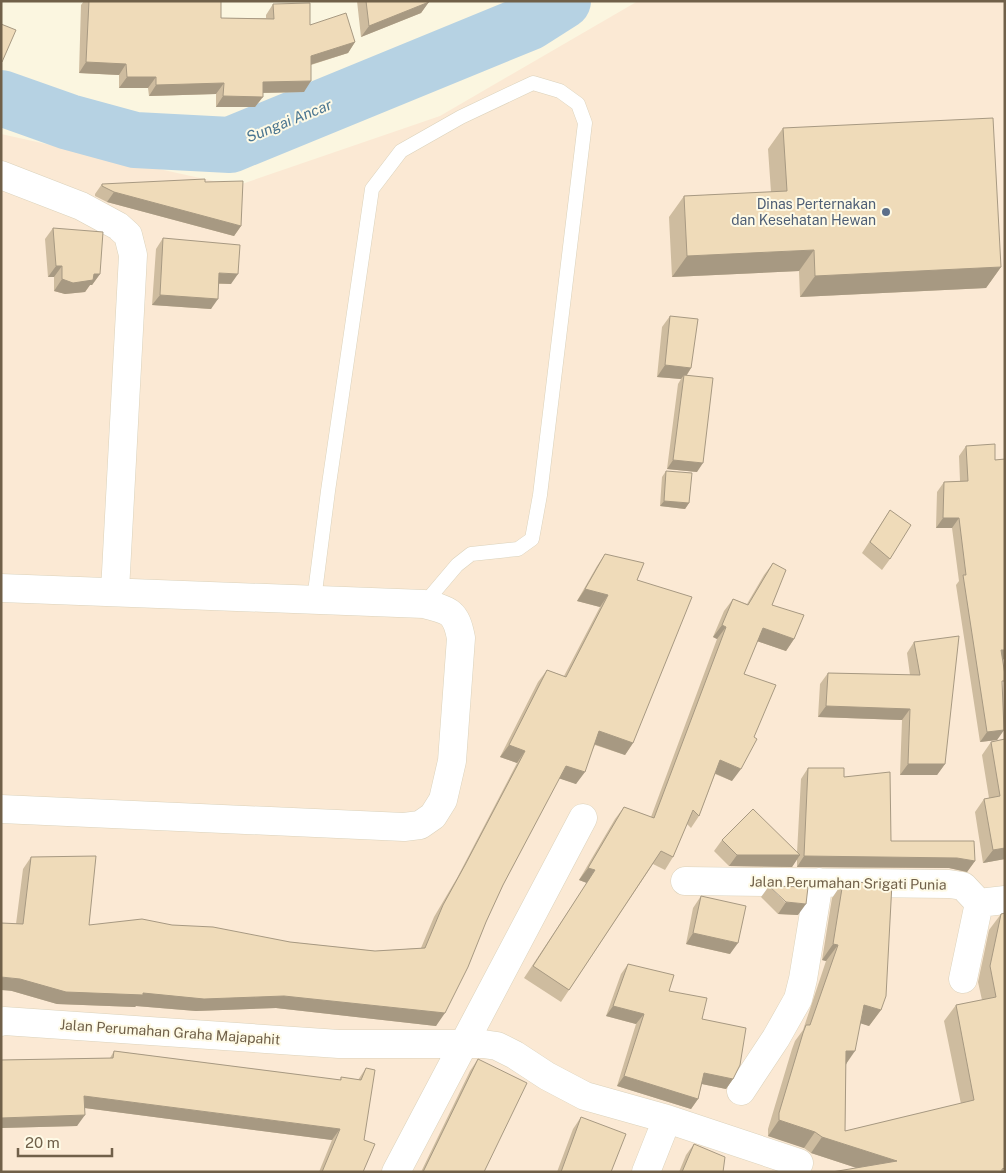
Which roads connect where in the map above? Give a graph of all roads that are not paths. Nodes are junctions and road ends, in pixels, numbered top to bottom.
1 (1, 174) edge
2 (1, 588) edge
3 (115, 591) junction
4 (314, 600) junction
5 (424, 604) junction
6 (1, 809) edge
7 (582, 818) dead end
8 (684, 881) dead end
9 (819, 882) junction
10 (992, 901) edge
11 (963, 979) dead end
12 (2, 1021) edge
13 (463, 1044) junction
14 (741, 1091) dead end
15 (667, 1119) junction
16 (799, 1163) dead end
17 (396, 1172) edge
18 (646, 1172) edge

1 - 3 street
2 - 3 street
3 - 4 street
4 - 5 street
4 - 5 lane
5 - 6 street
7 - 13 street
8 - 9 street, Jalan Perumahan Srigati Punia
9 - 10 street, Jalan Perumahan Srigati Punia
9 - 14 street
10 - 11 street
12 - 13 street, Jalan Perumahan Graha Majapahit
13 - 15 street, Jalan Perumahan Graha Majapahit
13 - 17 street
15 - 16 street, Jalan Perumahan Graha Majapahit
15 - 18 street

